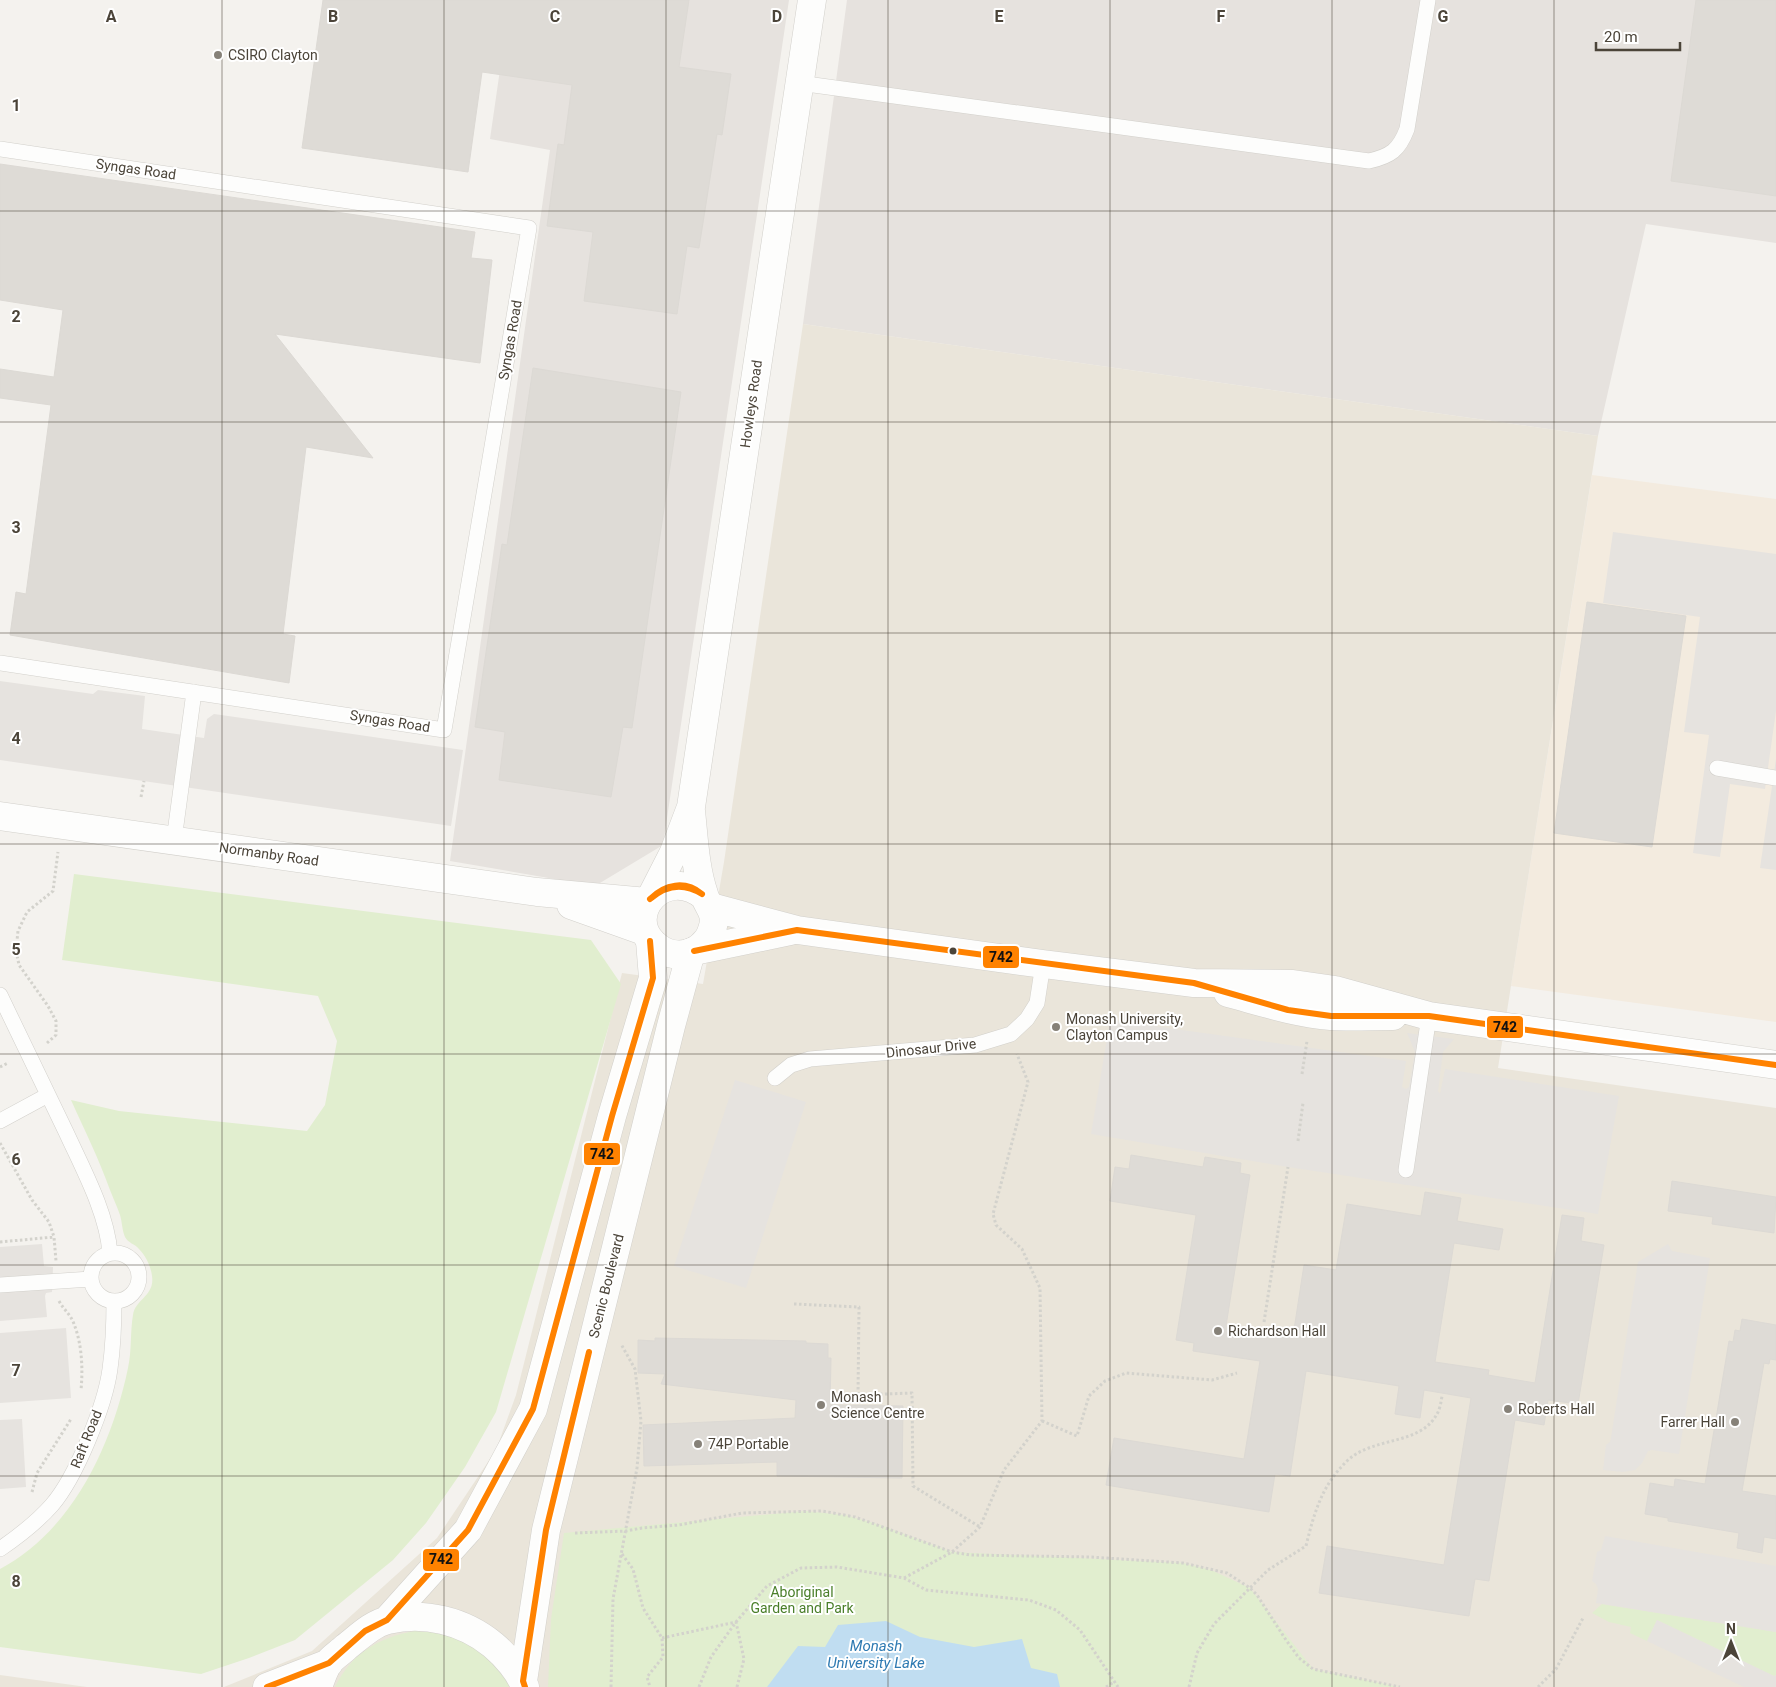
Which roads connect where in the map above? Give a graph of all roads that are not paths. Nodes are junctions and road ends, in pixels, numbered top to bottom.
1 (812, 0) edge
2 (1428, 0) edge
3 (799, 83) junction
4 (0, 149) edge
5 (0, 663) edge
6 (194, 692) junction
7 (1718, 768) dead end
8 (1776, 778) edge
9 (691, 807) junction
10 (0, 816) edge
11 (174, 840) junction
12 (537, 892) junction
13 (649, 900) junction
14 (707, 901) junction
15 (797, 930) junction
16 (647, 936) junction
17 (693, 952) junction
18 (1043, 964) junction
19 (0, 995) edge
20 (1429, 1016) junction
21 (6, 1020) edge
22 (1776, 1064) edge
23 (775, 1078) dead end
24 (48, 1095) junction
25 (0, 1121) edge
26 (1406, 1170) dead end
27 (587, 1208) junction
28 (623, 1217) junction
29 (110, 1253) junction
30 (91, 1279) junction
31 (0, 1285) edge
32 (114, 1301) junction
33 (0, 1549) edge
34 (387, 1620) junction
35 (323, 1675) edge
36 (524, 1684) edge
37 (267, 1687) edge

1 - 3 street, Howleys Road
2 - 3 lane
3 - 9 street, Howleys Road
4 - 6 lane, Syngas Road
5 - 6 lane, Syngas Road
6 - 11 lane
7 - 8 lane
9 - 13 street, Howleys Road
9 - 14 street, Howleys Road
10 - 11 street, Normanby Road
11 - 12 street, Normanby Road
12 - 13 street, Normanby Road
12 - 16 street, Normanby Road
13 - 14 street
13 - 16 street
14 - 15 street
14 - 17 street
15 - 17 street
15 - 18 street
16 - 17 street
16 - 27 street
17 - 28 street, Scenic Boulevard
18 - 20 street
18 - 23 lane, Dinosaur Drive
19 - 21 lane
20 - 22 street
20 - 26 lane
21 - 24 lane
24 - 25 lane
24 - 29 lane
27 - 28 street
27 - 34 street
28 - 36 street, Scenic Boulevard
29 - 30 lane
29 - 32 lane
30 - 31 lane
30 - 32 lane
32 - 33 lane, Raft Road
34 - 35 street
34 - 36 street
35 - 37 street

